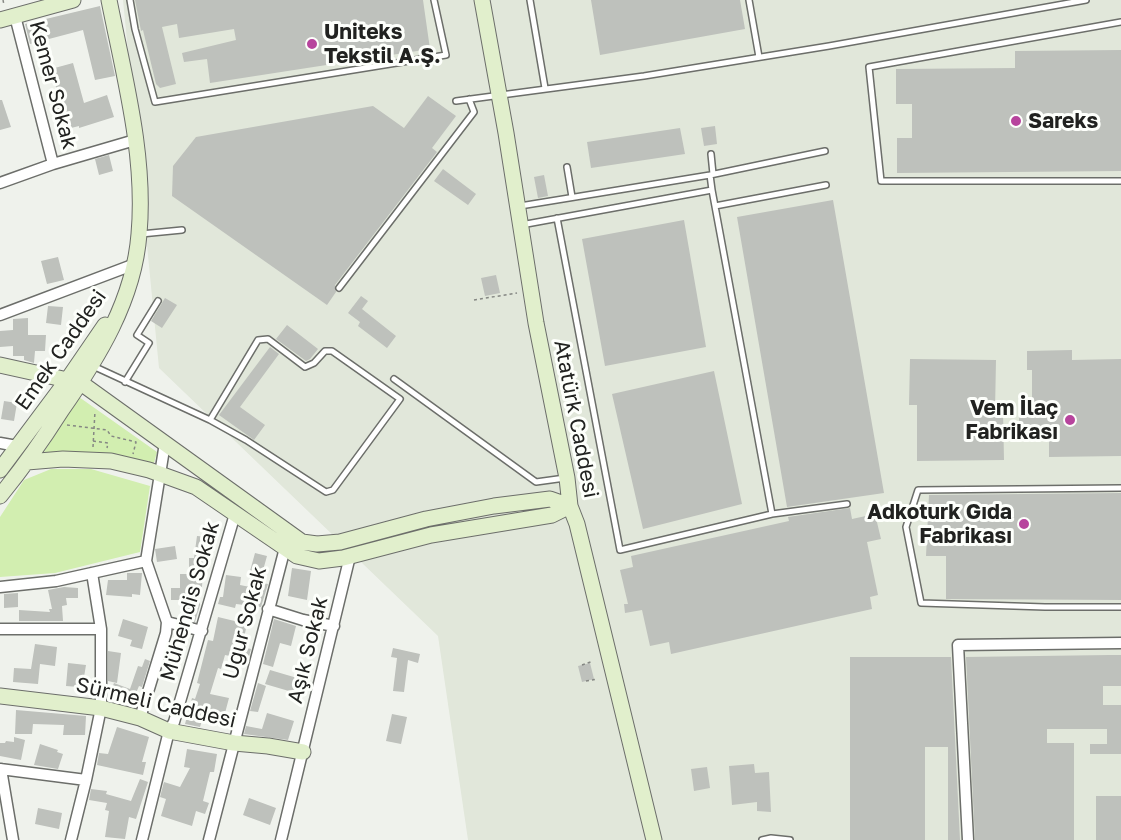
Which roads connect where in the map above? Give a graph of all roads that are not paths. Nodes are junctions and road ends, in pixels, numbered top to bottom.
1 (73, 0) edge
2 (109, 0) edge
3 (130, 0) edge
4 (434, 0) edge
5 (482, 0) edge
6 (530, 0) edge
7 (749, 0) edge
8 (1086, 0) edge
9 (7, 18) edge
10 (1121, 22) edge
11 (759, 57) junction
12 (545, 88) junction
13 (499, 95) junction
14 (469, 99) junction
15 (456, 101) dead end
16 (135, 140) junction
17 (825, 151) dead end
18 (711, 154) dead end
19 (53, 164) junction
20 (567, 167) dead end
21 (711, 174) junction
22 (1121, 181) edge
23 (0, 183) edge
24 (826, 185) dead end
25 (712, 190) junction
26 (572, 197) junction
27 (715, 206) junction
28 (517, 207) junction
29 (557, 218) junction
30 (520, 225) junction
31 (182, 230) dead end
32 (139, 234) junction
33 (135, 264) junction
34 (339, 288) dead end
35 (125, 296) junction
36 (158, 302) dead end
37 (1, 312) edge
38 (0, 365) edge
39 (92, 365) junction
40 (394, 379) dead end
41 (75, 381) junction
42 (125, 382) junction
43 (210, 420) junction
44 (0, 443) edge
45 (165, 443) junction
46 (18, 446) junction
47 (27, 462) junction
48 (0, 470) edge
49 (161, 474) junction
50 (567, 478) junction
51 (1121, 488) edge
52 (0, 496) edge
53 (847, 504) dead end
54 (570, 506) junction
55 (235, 514) junction
56 (772, 514) junction
57 (285, 548) junction
58 (350, 556) junction
59 (146, 561) junction
60 (92, 573) junction
61 (0, 587) edge
62 (1121, 607) edge
63 (268, 609) junction
64 (167, 622) junction
65 (334, 626) junction
66 (0, 629) edge
67 (101, 629) junction
68 (202, 631) junction
69 (1121, 643) edge
70 (0, 696) edge
71 (101, 708) junction
72 (140, 718) junction
73 (169, 731) junction
74 (234, 743) junction
75 (303, 752) junction
76 (1, 769) edge
77 (86, 780) junction
78 (13, 840) edge
79 (71, 840) edge
80 (142, 840) edge
81 (208, 840) edge
82 (281, 840) edge
83 (654, 840) edge
84 (762, 840) edge
85 (790, 840) edge
86 (968, 840) edge

1 - 9 street
2 - 16 street
3 - 4 lane
5 - 13 street, Atatürk Caddesi
6 - 12 lane
7 - 11 lane
8 - 11 lane
9 - 19 street, Kemer Sokak
10 - 22 lane
11 - 12 lane
12 - 13 lane
13 - 14 lane
13 - 28 street, Atatürk Caddesi
14 - 15 lane
14 - 34 lane
16 - 19 street
16 - 32 street
17 - 21 lane
18 - 21 lane
19 - 23 street
20 - 26 lane
21 - 25 lane
21 - 26 lane
24 - 27 lane
25 - 27 lane
25 - 29 lane
26 - 28 lane
27 - 56 lane
28 - 30 street, Atatürk Caddesi
29 - 30 lane
29 - 56 lane
30 - 50 street, Atatürk Caddesi
31 - 32 lane
32 - 33 street
33 - 35 street
33 - 37 street
35 - 39 street, Emek Caddesi
35 - 41 street, Emek Caddesi
36 - 42 lane
38 - 41 street
39 - 41 street, Emek Caddesi
39 - 42 lane
40 - 50 lane
41 - 45 street
41 - 46 street, Emek Caddesi
41 - 47 street, Emek Caddesi
42 - 43 lane
43 - 43 lane
44 - 46 street
45 - 49 street
45 - 54 street
46 - 48 street, Emek Caddesi
47 - 49 street
47 - 52 street, Emek Caddesi
49 - 55 street
49 - 59 street
50 - 54 street, Atatürk Caddesi
51 - 62 lane
53 - 56 lane
54 - 58 street
54 - 83 street, Atatürk Caddesi
55 - 57 street
55 - 68 street, Mühendis Sokak
57 - 58 street
57 - 63 street, Uğur Sokak
58 - 65 street, Aşık Sokak
59 - 60 street
59 - 64 street
60 - 61 street
60 - 67 street
63 - 65 street
63 - 74 street, Uğur Sokak
64 - 68 street
64 - 72 street
65 - 75 street, Aşık Sokak
66 - 67 street
67 - 71 street
68 - 73 street, Mühendis Sokak
69 - 86 street
70 - 71 street, Sürmeli Caddesi
71 - 72 street, Sürmeli Caddesi
71 - 77 street
72 - 73 street, Sürmeli Caddesi
73 - 74 street, Sürmeli Caddesi
73 - 80 street, Mühendis Sokak
74 - 75 street, Sürmeli Caddesi
74 - 81 street, Uğur Sokak
75 - 82 street, Aşık Sokak
76 - 77 street
76 - 78 street
77 - 79 street
84 - 85 lane

